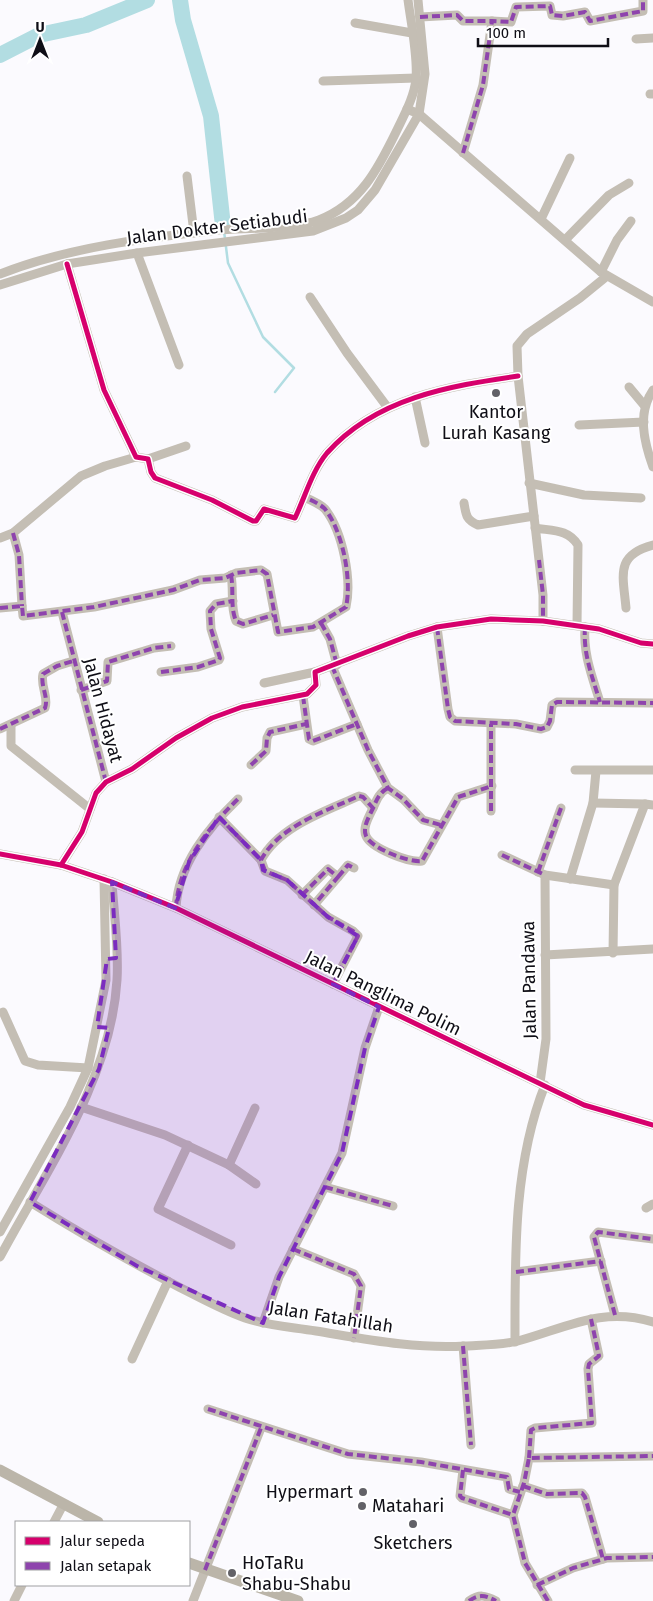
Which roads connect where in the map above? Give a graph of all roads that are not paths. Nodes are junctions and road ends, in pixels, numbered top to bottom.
1 (408, 0) edge
2 (418, 0) edge
3 (643, 0) edge
4 (420, 16) junction
5 (492, 21) junction
6 (355, 23) dead end
7 (412, 33) junction
8 (653, 38) edge
9 (636, 39) dead end
10 (416, 78) junction
11 (323, 81) dead end
12 (407, 109) junction
13 (419, 114) junction
14 (463, 153) junction
15 (570, 158) dead end
16 (187, 176) dead end
17 (378, 176) junction
18 (629, 183) dead end
19 (541, 219) junction
20 (631, 221) dead end
21 (321, 225) junction
22 (194, 233) junction
23 (566, 239) junction
24 (137, 252) junction
25 (67, 264) junction
26 (0, 274) edge
27 (604, 274) junction
28 (0, 285) edge
29 (310, 297) dead end
30 (653, 302) edge
31 (179, 365) dead end
32 (518, 376) junction
33 (629, 387) dead end
34 (653, 390) edge
35 (415, 397) junction
36 (644, 405) junction
37 (388, 408) junction
38 (644, 422) junction
39 (578, 424) dead end
40 (425, 443) dead end
41 (186, 446) dead end
42 (136, 457) junction
43 (148, 459) junction
44 (653, 467) edge
45 (529, 483) junction
46 (304, 497) junction
47 (641, 498) dead end
48 (464, 503) dead end
49 (534, 516) junction
50 (535, 528) junction
51 (13, 533) junction
52 (0, 538) edge
53 (653, 545) edge
54 (231, 575) junction
55 (233, 601) junction
56 (22, 606) junction
57 (0, 608) edge
58 (626, 608) dead end
59 (62, 612) junction
60 (273, 615) junction
61 (543, 621) junction
62 (321, 623) junction
63 (581, 626) junction
64 (437, 627) junction
65 (653, 644) edge
66 (171, 646) dead end
67 (73, 661) junction
68 (335, 666) junction
69 (161, 672) dead end
70 (315, 672) junction
71 (264, 683) dead end
72 (81, 690) junction
73 (303, 696) junction
74 (600, 702) junction
75 (653, 703) edge
76 (306, 724) junction
77 (357, 724) junction
78 (491, 724) junction
79 (11, 726) junction
80 (0, 729) edge
81 (251, 765) dead end
82 (575, 770) dead end
83 (653, 770) edge
84 (596, 771) junction
85 (106, 782) junction
86 (492, 786) junction
87 (388, 788) junction
88 (238, 799) dead end
89 (593, 803) junction
90 (649, 805) edge
91 (373, 808) junction
92 (562, 808) dead end
93 (90, 809) junction
94 (491, 810) dead end
95 (219, 818) junction
96 (441, 825) junction
97 (0, 854) edge
98 (502, 855) dead end
99 (261, 860) junction
100 (62, 865) junction
101 (354, 868) dead end
102 (542, 874) junction
103 (338, 877) junction
104 (570, 879) junction
105 (108, 880) junction
106 (614, 885) junction
107 (302, 895) junction
108 (314, 905) junction
109 (176, 908) junction
110 (653, 949) edge
111 (613, 953) junction
112 (545, 955) junction
113 (112, 959) junction
114 (333, 984) junction
115 (379, 1007) junction
116 (3, 1012) dead end
117 (4, 1026) edge
118 (97, 1027) junction
119 (109, 1028) junction
120 (88, 1068) junction
121 (542, 1084) junction
122 (81, 1107) junction
123 (255, 1108) dead end
124 (653, 1126) edge
125 (188, 1145) junction
126 (228, 1165) junction
127 (256, 1184) dead end
128 (325, 1187) junction
129 (30, 1202) junction
130 (393, 1206) dead end
131 (1, 1228) edge
132 (653, 1239) edge
133 (231, 1244) dead end
134 (293, 1249) junction
135 (0, 1257) edge
136 (601, 1261) junction
137 (516, 1272) junction
138 (168, 1281) junction
139 (615, 1315) junction
140 (591, 1319) junction
141 (653, 1322) edge
142 (263, 1323) junction
143 (354, 1338) junction
144 (516, 1342) junction
145 (463, 1346) junction
146 (132, 1359) dead end
147 (208, 1409) dead end
148 (261, 1428) junction
149 (471, 1445) dead end
150 (653, 1456) edge
151 (528, 1458) junction
152 (0, 1470) edge
153 (463, 1470) junction
154 (521, 1489) junction
155 (63, 1505) junction
156 (513, 1515) junction
157 (55, 1521) edge
158 (96, 1521) edge
159 (653, 1557) edge
160 (604, 1559) junction
161 (190, 1564) edge
162 (205, 1570) junction
163 (537, 1585) junction
164 (22, 1586) edge
165 (14, 1601) edge
166 (193, 1601) edge
167 (298, 1601) edge
168 (469, 1601) edge
169 (496, 1601) edge
170 (548, 1601) edge

1 - 7 street, Jalan Dokter Setiabudi
2 - 4 street, Jalan Dokter Setiabudi
3 - 5 street
4 - 5 street
4 - 13 street, Jalan Dokter Setiabudi
5 - 14 street
6 - 7 street
7 - 10 street, Jalan Dokter Setiabudi
8 - 9 street
10 - 11 street
10 - 12 street, Jalan Dokter Setiabudi
12 - 13 street
12 - 17 street, Jalan Dokter Setiabudi
13 - 14 street
13 - 17 street, Jalan Dokter Setiabudi
14 - 19 street
15 - 19 street
16 - 22 street
17 - 21 street, Jalan Dokter Setiabudi
18 - 23 street
19 - 23 street
20 - 27 street
21 - 22 street, Jalan Dokter Setiabudi
21 - 24 street, Jalan Dokter Setiabudi
22 - 26 street, Jalan Dokter Setiabudi
23 - 27 street
24 - 25 street, Jalan Dokter Setiabudi
24 - 31 street
25 - 28 street, Jalan Dokter Setiabudi
25 - 42 street
27 - 30 street
27 - 32 street
29 - 37 street
32 - 35 street
32 - 45 street
33 - 36 street
34 - 36 street
35 - 37 street
35 - 40 street
36 - 38 street
37 - 46 street
38 - 39 street
38 - 44 street
41 - 43 street
42 - 43 street
42 - 51 street
43 - 46 street
45 - 47 street
45 - 49 street
46 - 62 street
48 - 49 street
49 - 50 street
50 - 61 street
50 - 63 street
51 - 52 street
51 - 56 street
53 - 58 street
54 - 55 street
54 - 59 street
54 - 60 street
55 - 60 street
55 - 69 street
56 - 57 street
56 - 59 street
59 - 67 street, Jalan Hidayat
60 - 62 street
61 - 63 street
61 - 64 street
62 - 68 street
63 - 65 street
63 - 74 street
64 - 68 street
64 - 78 street
66 - 72 street
67 - 72 street, Jalan Hidayat
67 - 79 street
68 - 70 street
68 - 77 street
70 - 71 street
70 - 73 street
72 - 85 street, Jalan Hidayat
73 - 76 street
73 - 85 street
74 - 75 street
74 - 78 street
76 - 77 street
76 - 81 street
77 - 87 street
78 - 86 street
79 - 80 street
79 - 93 street
82 - 84 street
83 - 84 street
84 - 89 street
85 - 93 street, Jalan Hidayat
86 - 94 street
86 - 96 street
87 - 91 street
87 - 96 street
88 - 95 street
89 - 90 street
89 - 104 street
90 - 106 street
91 - 96 street
91 - 99 street
92 - 102 street
93 - 100 street, Jalan Hidayat
95 - 99 street
95 - 109 street
97 - 100 street, Jalan Panglima Polim
98 - 102 street
99 - 107 street
100 - 105 street, Jalan Panglima Polim
101 - 103 street
102 - 104 street
102 - 112 street, Jalan Pandawa
103 - 107 street
103 - 108 street
104 - 106 street
105 - 109 street, Jalan Panglima Polim
105 - 113 street
106 - 111 street
107 - 108 street
108 - 114 street
109 - 114 street, Jalan Panglima Polim
110 - 111 street
111 - 112 street
112 - 121 street, Jalan Pandawa
113 - 118 street
113 - 119 street
114 - 115 street, Jalan Panglima Polim
115 - 121 street, Jalan Panglima Polim
115 - 128 street
116 - 117 street
117 - 120 street
118 - 119 street
118 - 120 street
119 - 122 street
120 - 131 street
121 - 124 street, Jalan Panglima Polim
121 - 137 street, Jalan Pandawa
122 - 125 street
122 - 129 street
123 - 126 street
125 - 126 street
125 - 133 street
126 - 127 street
128 - 130 street
128 - 134 street
129 - 135 street
129 - 138 street, Jalan Fatahillah
132 - 136 street
134 - 142 street
134 - 143 street
136 - 137 street
136 - 139 street
137 - 144 street, Jalan Pandawa
138 - 142 street, Jalan Fatahillah
138 - 146 street
139 - 140 street, Jalan Fatahillah
139 - 141 street, Jalan Fatahillah
140 - 144 street, Jalan Fatahillah
140 - 151 street
142 - 143 street, Jalan Fatahillah
143 - 145 street, Jalan Fatahillah
144 - 145 street, Jalan Fatahillah
145 - 149 street
147 - 148 street
148 - 153 street
148 - 162 street
150 - 151 street
151 - 154 street
152 - 155 main road
153 - 154 street
153 - 156 street
154 - 156 street
154 - 160 street
155 - 157 street
155 - 158 main road
156 - 163 street
159 - 160 street
160 - 163 street
161 - 162 main road
162 - 166 street
162 - 167 main road
163 - 170 street
164 - 165 street
168 - 169 street

